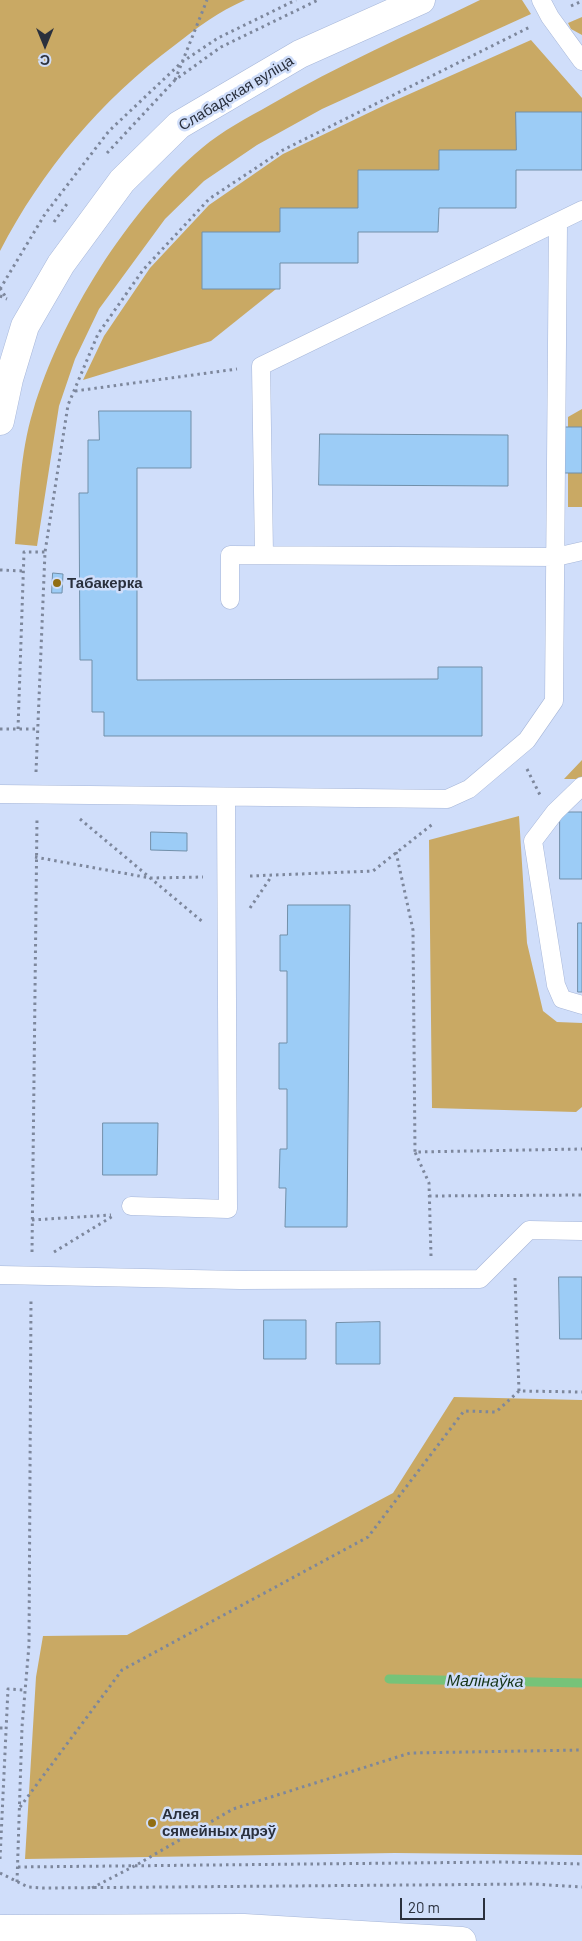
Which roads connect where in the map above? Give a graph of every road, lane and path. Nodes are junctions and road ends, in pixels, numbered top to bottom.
1 (207, 0) edge
2 (296, 0) edge
3 (421, 0) edge
4 (541, 0) edge
5 (582, 1) edge
6 (550, 17) junction
7 (582, 61) edge
8 (182, 62) junction
9 (175, 80) dead end
10 (582, 210) edge
11 (558, 224) junction
12 (0, 288) edge
13 (0, 296) edge
14 (261, 366) junction
15 (4, 379) edge
16 (74, 391) junction
17 (0, 421) edge
18 (582, 551) edge
19 (45, 552) junction
20 (264, 554) junction
21 (556, 557) junction
22 (0, 570) edge
23 (24, 571) junction
24 (230, 600) dead end
25 (0, 729) edge
26 (18, 729) junction
27 (36, 729) junction
28 (525, 765) dead end
29 (582, 786) edge
30 (0, 794) edge
31 (36, 794) junction
32 (226, 797) junction
33 (555, 812) junction
34 (74, 814) dead end
35 (435, 822) dead end
36 (396, 852) junction
37 (35, 857) junction
38 (226, 876) junction
39 (150, 878) junction
40 (227, 942) junction
41 (582, 1005) edge
42 (582, 1149) edge
43 (415, 1152) junction
44 (582, 1195) edge
45 (429, 1196) junction
46 (131, 1206) dead end
47 (32, 1220) junction
48 (582, 1231) edge
49 (514, 1246) junction
50 (32, 1271) junction
51 (0, 1275) edge
52 (431, 1280) junction
53 (519, 1391) junction
54 (582, 1392) edge
55 (24, 1690) junction
56 (0, 1728) edge
57 (6, 1728) junction
58 (582, 1750) edge
59 (19, 1808) junction
60 (0, 1859) edge
61 (138, 1864) junction
62 (582, 1864) edge
63 (18, 1866) junction
64 (0, 1873) edge
65 (17, 1882) junction
66 (582, 1887) edge
67 (91, 1888) junction
68 (0, 1929) edge
69 (462, 1941) edge

1 - 8 path
2 - 8 path
3 - 15 main road, Слабадская вуліца
4 - 6 lane
5 - 6 path
6 - 7 lane
6 - 16 path
8 - 9 path
8 - 12 path
10 - 11 lane
11 - 14 lane
11 - 21 lane
12 - 13 path
14 - 16 path
14 - 20 lane
15 - 17 main road, Слабадская вуліца
16 - 19 path
18 - 21 lane
19 - 23 path
19 - 27 path
20 - 21 lane
20 - 24 lane
21 - 32 lane
22 - 23 path
23 - 26 path
25 - 26 path
26 - 27 path
27 - 31 path
28 - 33 path
29 - 33 lane
30 - 31 lane
31 - 32 lane
31 - 37 path
32 - 38 lane
33 - 41 lane
34 - 39 path
35 - 36 path
36 - 38 path
36 - 43 path
37 - 39 path
37 - 47 path
38 - 39 path
38 - 40 lane
39 - 40 path
40 - 46 lane
42 - 43 path
43 - 45 path
44 - 45 path
45 - 52 path
47 - 50 path
47 - 50 path
48 - 49 lane
49 - 52 lane
49 - 53 path
50 - 51 lane
50 - 52 lane
50 - 55 path
53 - 54 path
53 - 59 path
55 - 57 path
55 - 59 path
56 - 57 path
57 - 60 path
58 - 61 path
59 - 63 path
61 - 62 path
61 - 63 path
61 - 67 path
63 - 65 path
64 - 65 path
65 - 67 path
66 - 67 path
68 - 69 main road

